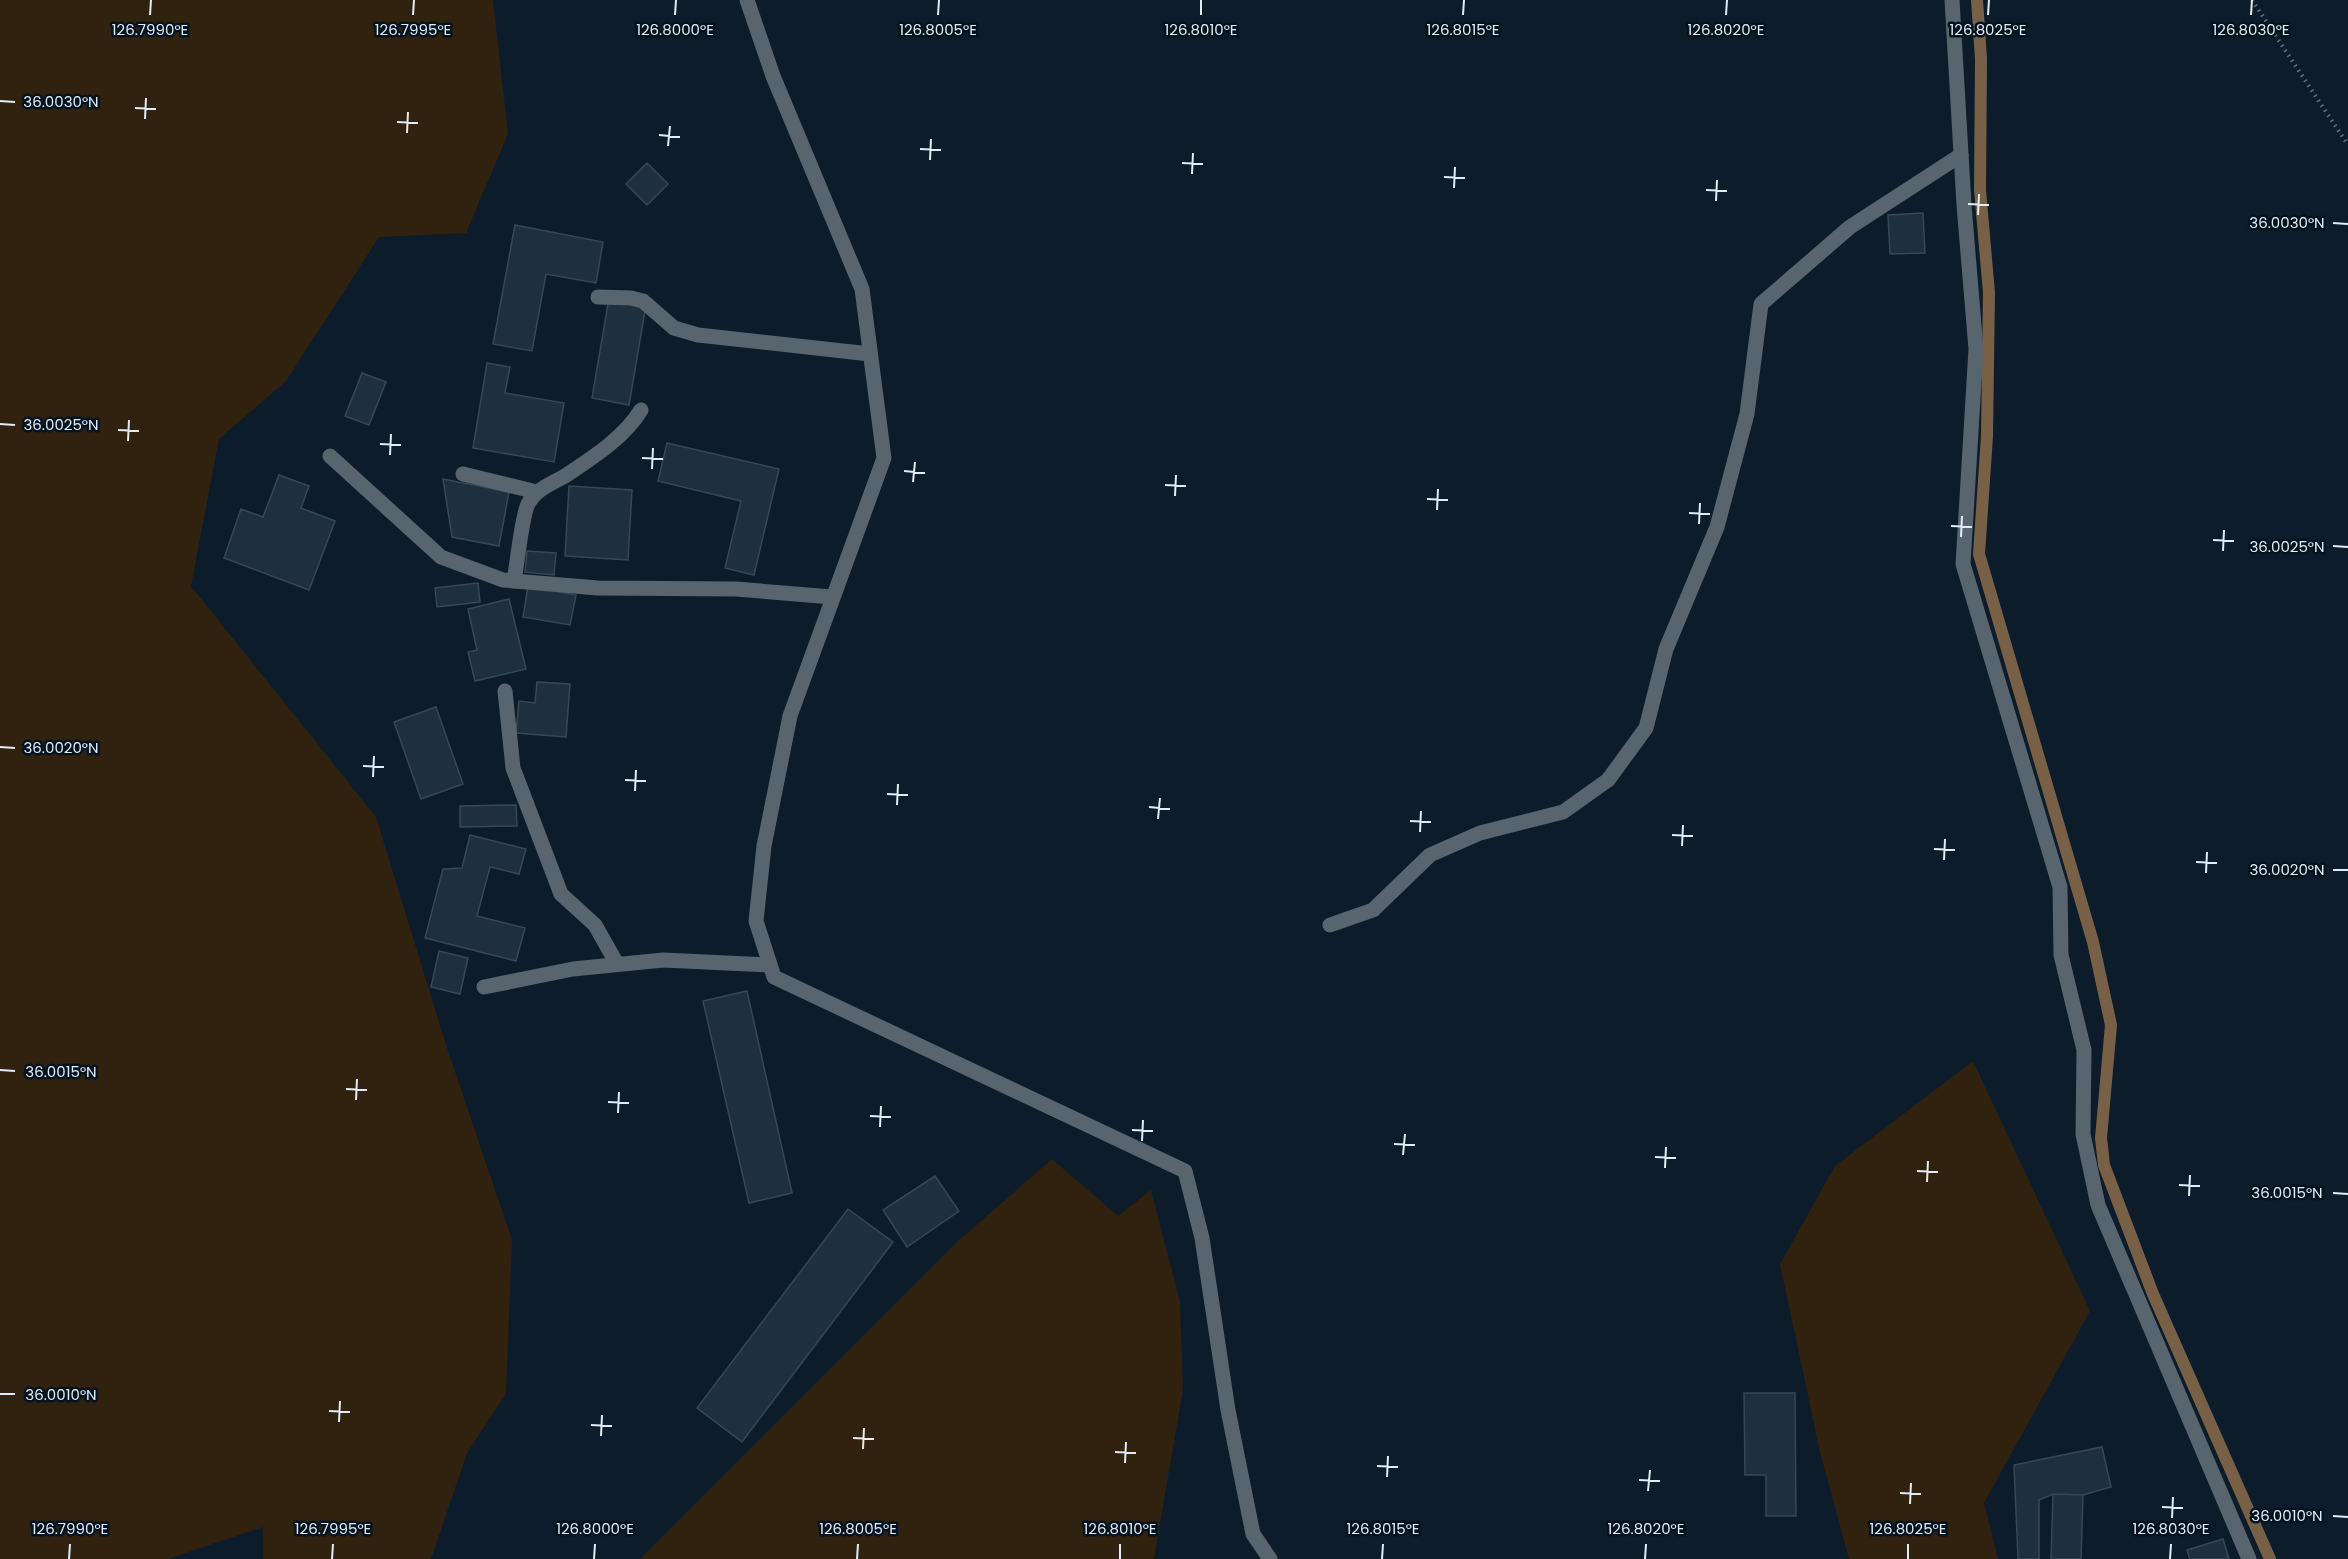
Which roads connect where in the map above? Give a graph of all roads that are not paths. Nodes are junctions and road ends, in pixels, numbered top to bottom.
1 (747, 0) edge
2 (1952, 0) edge
3 (1961, 155) junction
4 (598, 297) dead end
5 (870, 354) junction
6 (641, 410) dead end
7 (330, 456) dead end
8 (463, 474) dead end
9 (537, 492) junction
10 (514, 581) junction
11 (832, 597) junction
12 (506, 691) dead end
13 (1330, 925) dead end
14 (617, 964) junction
15 (770, 965) junction
16 (484, 987) dead end
17 (1270, 1559) edge
18 (2249, 1559) edge

1 - 5 street
2 - 3 street
3 - 13 street
3 - 18 street
4 - 5 street
5 - 11 street
6 - 9 street
7 - 10 street
8 - 9 street
9 - 10 street
10 - 11 street
11 - 15 street
12 - 14 street
14 - 15 street
14 - 16 street
15 - 17 street

